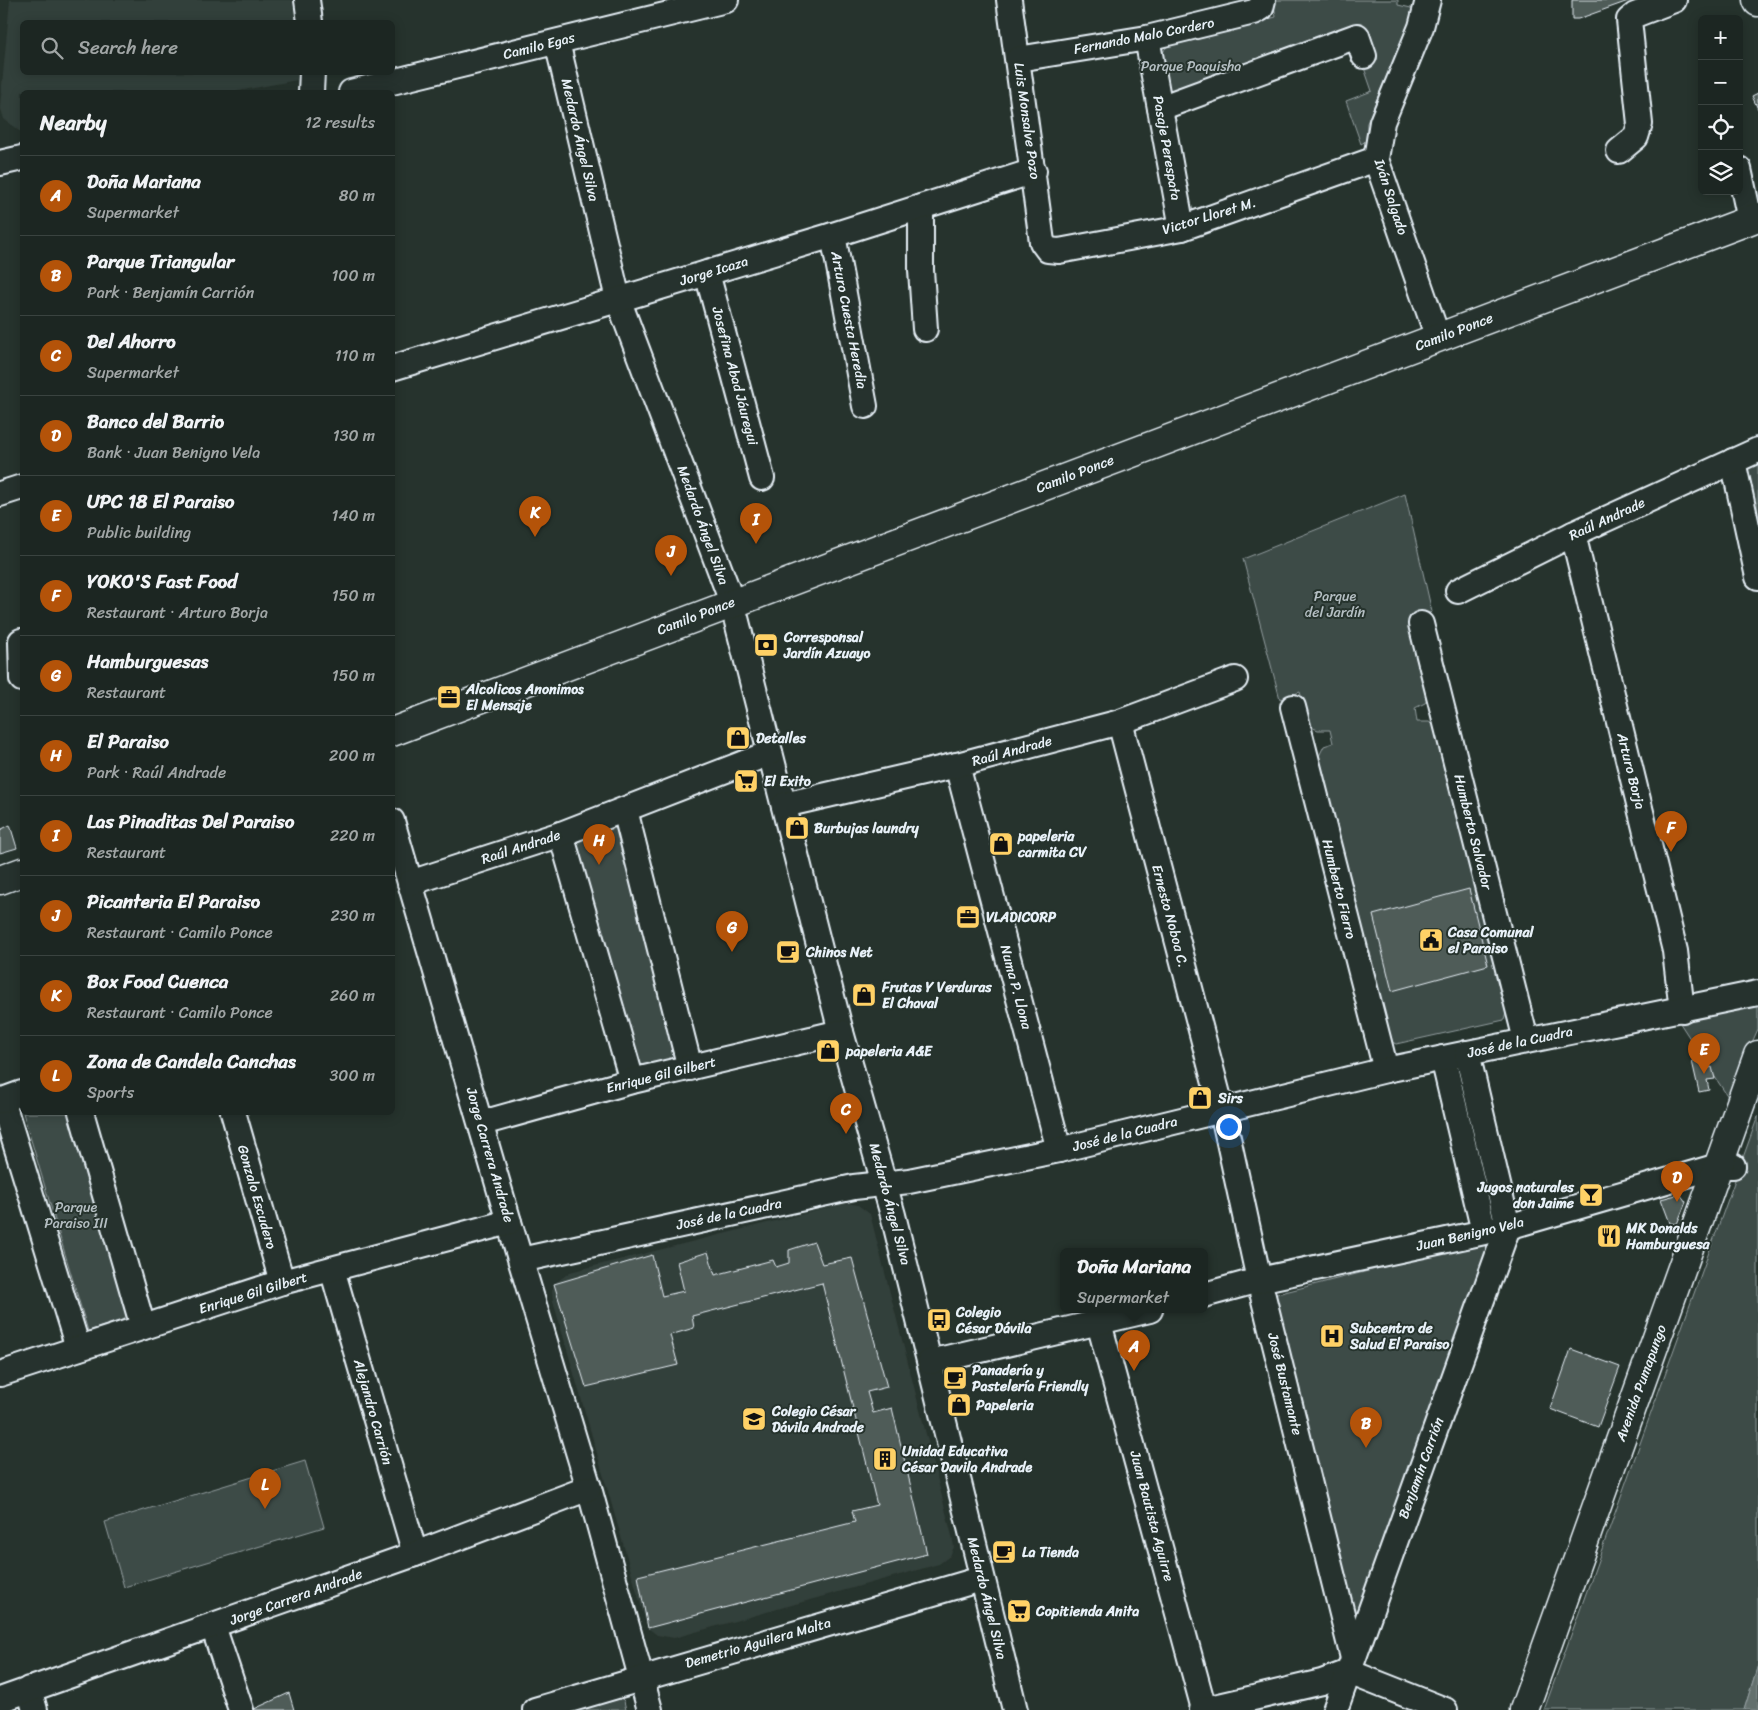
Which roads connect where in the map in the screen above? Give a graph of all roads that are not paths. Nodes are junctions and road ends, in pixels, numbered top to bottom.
1 (307, 0) edge
2 (726, 0) edge
3 (1009, 0) edge
4 (1263, 0) edge
5 (1428, 0) edge
6 (1674, 0) edge
7 (310, 20) edge
8 (1147, 38) junction
9 (557, 42) junction
10 (1364, 56) dead end
11 (1018, 59) junction
12 (312, 75) edge
13 (311, 90) edge
14 (359, 90) edge
15 (1160, 108) junction
16 (1619, 151) dead end
17 (20, 158) edge
18 (1376, 159) junction
19 (0, 163) edge
20 (1034, 172) junction
21 (1743, 182) edge
22 (921, 207) junction
23 (1754, 219) edge
24 (1182, 228) junction
25 (833, 235) junction
26 (1042, 242) joint
27 (707, 273) junction
28 (618, 299) junction
29 (925, 329) dead end
30 (1438, 338) junction
31 (395, 367) edge
32 (865, 406) dead end
33 (1758, 450) edge
34 (1733, 462) junction
35 (762, 478) dead end
36 (20, 488) edge
37 (0, 494) edge
38 (1573, 534) junction
39 (1758, 577) edge
40 (1458, 592) dead end
41 (732, 602) junction
42 (1421, 624) dead end
43 (1235, 679) dead end
44 (1293, 707) dead end
45 (1120, 722) junction
46 (395, 731) edge
47 (770, 753) junction
48 (957, 765) junction
49 (784, 805) junction
50 (625, 810) junction
51 (395, 831) edge
52 (560, 834) junction
53 (20, 873) edge
54 (0, 880) edge
55 (410, 883) junction
56 (1758, 993) edge
57 (1682, 1010) junction
58 (841, 1032) junction
59 (1526, 1040) junction
60 (1467, 1053) junction
61 (1758, 1055) edge
62 (1444, 1058) junction
63 (690, 1068) junction
64 (1386, 1070) junction
65 (632, 1081) junction
66 (8, 1098) edge
67 (1222, 1110) junction
68 (82, 1115) edge
69 (234, 1115) edge
70 (482, 1123) junction
71 (1059, 1150) junction
72 (1726, 1166) junction
73 (885, 1184) junction
74 (509, 1222) junction
75 (1508, 1227) junction
76 (1484, 1232) junction
77 (521, 1260) junction
78 (332, 1269) junction
79 (1260, 1280) junction
80 (282, 1282) junction
81 (1208, 1294) edge
82 (1138, 1313) edge
83 (1099, 1323) junction
84 (143, 1327) junction
85 (78, 1348) junction
86 (930, 1362) junction
87 (0, 1374) edge
88 (590, 1488) junction
89 (415, 1554) junction
90 (981, 1579) junction
91 (213, 1626) junction
92 (1351, 1665) junction
93 (640, 1677) junction
94 (0, 1700) edge
95 (32, 1700) edge
96 (242, 1710) edge
97 (535, 1710) edge
98 (650, 1710) edge
99 (1015, 1710) edge
100 (1203, 1710) edge
101 (1335, 1710) edge
102 (1446, 1710) edge
103 (1524, 1710) edge

1 - 7 street
2 - 9 street, Camilo Egas
3 - 11 street, Luis Monsalve Pozo
4 - 8 street, Fernando Malo Cordero
5 - 18 street, Iván Salgado
6 - 16 street
8 - 11 street, Fernando Malo Cordero
8 - 15 street, Pasaje Perespata
9 - 14 street, Camilo Egas
9 - 28 street, Medardo Ángel Silva
10 - 15 street
11 - 20 street, Luis Monsalve Pozo
12 - 13 street
15 - 24 street, Pasaje Perespata
17 - 19 street
18 - 24 street, Victor Lloret M.
18 - 30 street, Iván Salgado
20 - 22 street, Jorge Icaza
20 - 26 street, Luis Monsalve Pozo
21 - 23 street
22 - 25 street, Jorge Icaza
22 - 29 street
23 - 30 street, Camilo Ponce
24 - 26 street, Victor Lloret M.
25 - 27 street, Jorge Icaza
25 - 32 street, Arturo Cuesta Heredia
27 - 28 street, Jorge Icaza
27 - 35 street, Josefina Abad Jáuregui
28 - 31 street, Jorge Icaza
28 - 41 street, Medardo Ángel Silva
30 - 41 street, Camilo Ponce
33 - 34 street, Raúl Andrade
34 - 38 street, Raúl Andrade
34 - 39 street
36 - 37 street
38 - 40 street, Raúl Andrade
38 - 57 street, Arturo Borja
41 - 46 street, Camilo Ponce
41 - 47 street, Medardo Ángel Silva
42 - 59 street, Humberto Salvador
43 - 45 street, Raúl Andrade
44 - 64 street, Humberto Fierro
45 - 48 street, Raúl Andrade
45 - 67 street, Ernesto Noboa C.
47 - 49 street, Medardo Ángel Silva
47 - 50 street, Raúl Andrade
48 - 49 street, Raúl Andrade
48 - 71 street, Numa P. Llona
49 - 58 street, Medardo Ángel Silva
50 - 52 street, Raúl Andrade
50 - 63 street
51 - 55 street, Jorge Carrera Andrade
52 - 55 street, Raúl Andrade
52 - 65 street
53 - 54 street
55 - 70 street, Jorge Carrera Andrade
56 - 57 street, José de la Cuadra
57 - 59 street, José de la Cuadra
58 - 63 street, Enrique Gil Gilbert
58 - 73 street, Medardo Ángel Silva
59 - 60 street, José de la Cuadra
60 - 62 street, José de la Cuadra
60 - 75 street
61 - 72 street, Avenida Pumapungo
62 - 64 street, José de la Cuadra
62 - 76 street
63 - 65 street, Enrique Gil Gilbert
64 - 67 street, José de la Cuadra
65 - 70 street, Enrique Gil Gilbert
66 - 85 street
67 - 71 street, José de la Cuadra
67 - 79 street, José Bustamante
68 - 84 street
69 - 80 street, Gonzalo Escudero
70 - 74 street, Jorge Carrera Andrade
71 - 73 street, José de la Cuadra
72 - 75 street, Juan Benigno Vela
72 - 103 street, Avenida Pumapungo
73 - 77 street, José de la Cuadra
73 - 86 street, Medardo Ángel Silva
74 - 77 street, Jorge Carrera Andrade
74 - 78 street, Enrique Gil Gilbert
75 - 76 street, Juan Benigno Vela
75 - 92 street, Benjamín Carrión
76 - 79 street, Juan Benigno Vela
77 - 88 street, Jorge Carrera Andrade
78 - 80 street, Enrique Gil Gilbert
78 - 89 street, Alejandro Carrión
79 - 81 street, Juan Benigno Vela
79 - 92 street, José Bustamante
80 - 84 street, Enrique Gil Gilbert
82 - 83 street
83 - 86 street
83 - 100 street, Juan Bautista Aguirre
84 - 85 street, Enrique Gil Gilbert
85 - 87 street, Enrique Gil Gilbert
86 - 90 street, Medardo Ángel Silva
88 - 89 street, Jorge Carrera Andrade
88 - 93 street, Jorge Carrera Andrade
89 - 91 street, Jorge Carrera Andrade
90 - 93 street, Demetrio Aguilera Malta
90 - 99 street, Medardo Ángel Silva
91 - 95 street, Jorge Carrera Andrade
91 - 96 street
92 - 100 street
92 - 101 street, Benjamín Carrión
92 - 102 street
93 - 97 street, Demetrio Aguilera Malta
93 - 98 street, Jorge Carrera Andrade
94 - 95 street, Jorge Carrera Andrade

